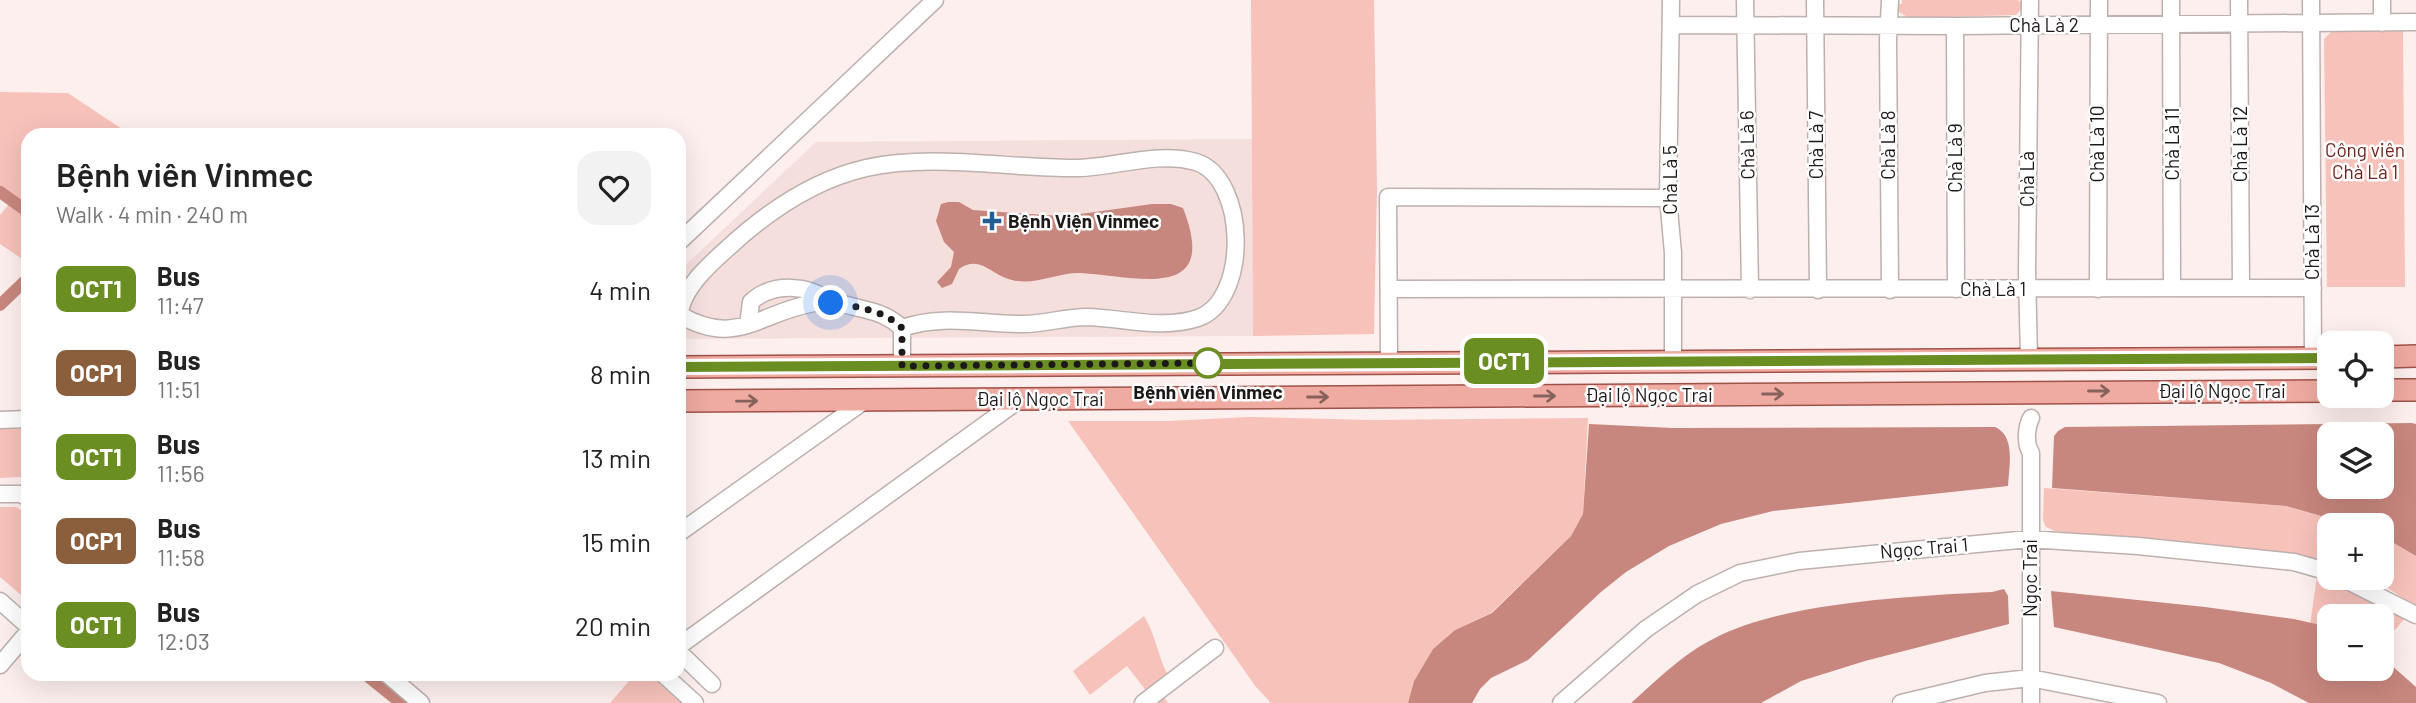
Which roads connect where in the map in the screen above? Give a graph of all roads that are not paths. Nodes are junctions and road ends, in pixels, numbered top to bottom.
1 (935, 0) edge
2 (1671, 0) edge
3 (1745, 0) edge
4 (1815, 0) edge
5 (1890, 0) edge
6 (2030, 0) edge
7 (2099, 0) edge
8 (2171, 0) edge
9 (2239, 0) edge
10 (2311, 0) edge
11 (2382, 0) edge
12 (2171, 22) junction
13 (2240, 22) junction
14 (2416, 22) edge
15 (2311, 23) junction
16 (2382, 23) junction
17 (1745, 24) junction
18 (2029, 24) junction
19 (1672, 25) junction
20 (2099, 25) junction
21 (1816, 26) junction
22 (1891, 26) junction
23 (1955, 26) junction
24 (1668, 198) junction
25 (686, 235) edge
26 (2172, 288) junction
27 (2242, 288) junction
28 (2313, 288) junction
29 (1388, 289) junction
30 (1673, 289) junction
31 (1890, 289) junction
32 (1956, 289) junction
33 (2028, 289) junction
34 (2098, 289) junction
35 (1750, 290) junction
36 (1818, 290) junction
37 (686, 297) edge
38 (831, 303) junction
39 (686, 318) edge
40 (748, 325) junction
41 (902, 328) junction
42 (2318, 331) edge
43 (2416, 356) edge
44 (2394, 357) edge
45 (2317, 358) edge
46 (2029, 359) junction
47 (1673, 360) junction
48 (1389, 361) junction
49 (1188, 363) junction
50 (902, 366) junction
51 (686, 367) edge
52 (2394, 390) edge
53 (2416, 390) edge
54 (2317, 391) edge
55 (2031, 392) junction
56 (1188, 398) junction
57 (867, 399) junction
58 (1019, 400) junction
59 (686, 401) edge
60 (21, 419) edge
61 (0, 420) edge
62 (0, 494) edge
63 (21, 494) edge
64 (686, 527) edge
65 (2029, 540) junction
66 (2317, 569) edge
67 (2366, 590) edge
68 (0, 601) edge
69 (2416, 615) edge
70 (21, 620) edge
71 (21, 640) edge
72 (686, 641) edge
73 (1215, 648) dead end
74 (686, 659) edge
75 (0, 665) edge
76 (2030, 678) junction
77 (395, 681) edge
78 (671, 681) edge
79 (712, 684) dead end
80 (421, 703) edge
81 (695, 703) edge
82 (1143, 703) edge
83 (1561, 703) edge
84 (1901, 703) edge
85 (2031, 703) edge
86 (2158, 703) edge

1 - 25 street
2 - 19 street, Chà Là 5
3 - 17 street, Chà Là 6
4 - 21 street, Chà Là 7
5 - 22 street, Chà Là 8
6 - 18 street, Chà Là
7 - 20 street, Chà Là 10
8 - 12 street, Chà Là 11
9 - 13 street, Chà Là 12
10 - 15 street, Chà Là 13
11 - 16 street
12 - 13 street, Chà Là 2
12 - 20 street, Chà Là 2
12 - 26 street, Chà Là 11
13 - 15 street, Chà Là 2
13 - 27 street, Chà Là 12
14 - 16 street, Chà Là 2
15 - 16 street, Chà Là 2
15 - 28 street, Chà Là 13
17 - 19 street, Chà Là 2
17 - 21 street, Chà Là 2
17 - 35 street, Chà Là 6
18 - 20 street, Chà Là 2
18 - 23 street, Chà Là 2
18 - 33 street, Chà Là
19 - 24 street, Chà Là 5
20 - 34 street, Chà Là 10
21 - 22 street, Chà Là 2
21 - 36 street, Chà Là 7
22 - 23 street, Chà Là 2
22 - 31 street, Chà Là 8
23 - 32 street, Chà Là 9
24 - 29 street
24 - 30 street, Chà Là 5
26 - 27 street, Chà Là 1
26 - 34 street, Chà Là 1
27 - 28 street, Chà Là 1
28 - 42 street, Chà Là 13
29 - 30 street, Chà Là 1
29 - 48 street
30 - 35 street, Chà Là 1
30 - 47 street, Chà Là 5
31 - 32 street, Chà Là 1
31 - 36 street, Chà Là 1
32 - 33 street, Chà Là 1
33 - 34 street, Chà Là 1
33 - 46 street, Chà Là
35 - 36 street, Chà Là 1
37 - 41 street
38 - 40 street
38 - 40 street
38 - 41 street
39 - 40 street
41 - 50 street
43 - 44 main road
45 - 46 main road, Đại lộ Ngọc Trai
46 - 47 main road, Đại lộ Ngọc Trai
46 - 55 main road
47 - 48 main road, Đại lộ Ngọc Trai
48 - 49 main road, Đại lộ Ngọc Trai
49 - 50 main road, Đại lộ Ngọc Trai
49 - 56 main road
50 - 51 main road, Đại lộ Ngọc Trai
52 - 53 main road
55 -> 54 main road, Đại lộ Ngọc Trai
56 -> 55 main road, Đại lộ Ngọc Trai
55 - 65 street, Ngọc Trai
56 - 58 main road, Đại lộ Ngọc Trai
57 - 58 main road, Đại lộ Ngọc Trai
59 -> 57 main road, Đại lộ Ngọc Trai
57 - 64 street
58 - 72 street
60 - 61 street
62 - 63 street
65 - 66 street, Ngọc Trai 1
65 - 76 street, Ngọc Trai
65 - 83 street, Ngọc Trai 1
67 - 69 street
68 - 70 street
71 - 75 street
73 - 82 street
74 - 79 street
76 - 84 street
76 - 85 street, Ngọc Trai
76 - 86 street
77 - 80 street
78 - 81 street

